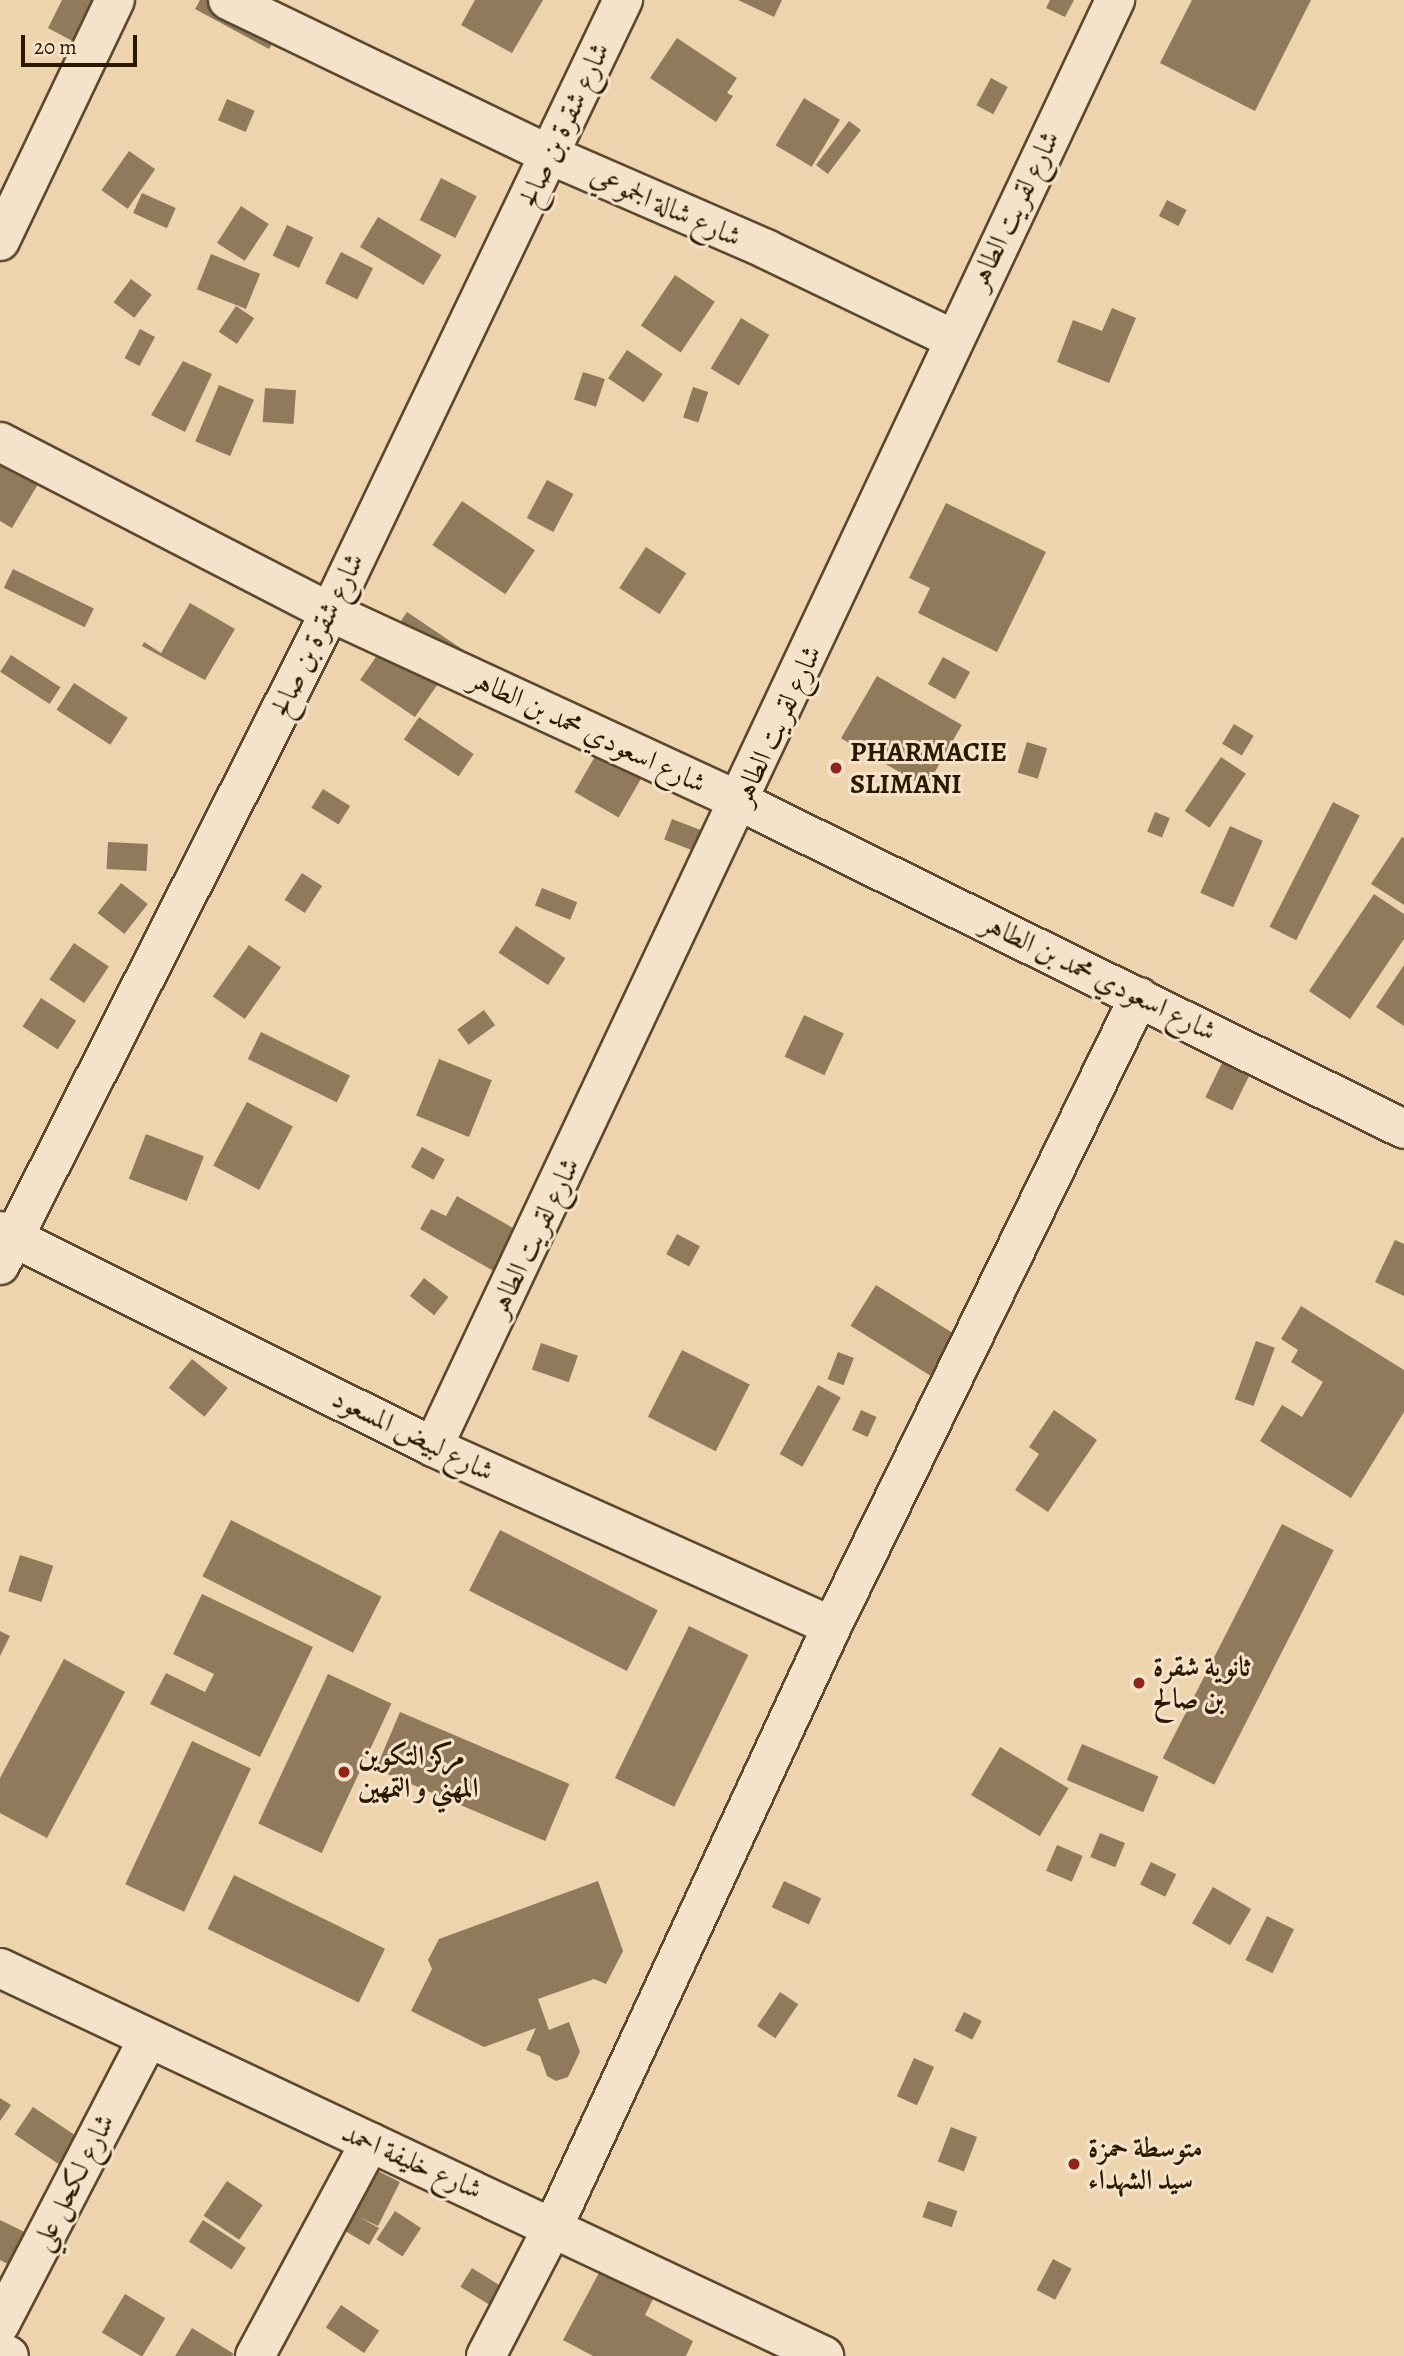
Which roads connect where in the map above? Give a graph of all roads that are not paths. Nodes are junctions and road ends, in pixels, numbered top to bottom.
1 (116, 0) edge
2 (228, 0) edge
3 (623, 0) edge
4 (1115, 0) edge
5 (550, 155) junction
6 (0, 241) edge
7 (953, 339) junction
8 (0, 442) edge
9 (330, 612) junction
10 (741, 802) junction
11 (1139, 997) junction
12 (1404, 1129) edge
13 (4, 1244) edge
14 (433, 1447) junction
15 (832, 1626) junction
16 (0, 1968) edge
17 (147, 2040) junction
18 (370, 2142) junction
19 (554, 2225) junction
20 (0, 2324) edge
21 (770, 2344) edge
22 (0, 2351) edge
23 (9, 2356) edge
24 (255, 2356) edge
25 (486, 2356) edge
26 (824, 2356) edge

1 - 6 street
2 - 5 street, شارع شالة الجموعي
3 - 5 street, شارع شقرة بن صالح
4 - 7 street, شارع لقريت الطاهر
5 - 7 street, شارع شالة الجموعي
5 - 9 street, شارع شقرة بن صالح
7 - 10 street, شارع لقريت الطاهر
8 - 9 street, شارع اسعودي محمد بن الطاهر
9 - 10 street, شارع اسعودي محمد بن الطاهر
9 - 13 street, شارع شقرة بن صالح
10 - 11 street, شارع اسعودي محمد بن الطاهر
10 - 14 street, شارع لقريت الطاهر
11 - 12 street, شارع اسعودي محمد بن الطاهر
11 - 15 street
13 - 14 street, شارع لبيض المسعود
14 - 15 street, شارع لبيض المسعود
15 - 19 street
16 - 17 street, شارع خليفة احمد
17 - 18 street, شارع خليفة احمد
17 - 20 street, شارع لكحل علي
18 - 19 street, شارع خليفة احمد
18 - 24 street
19 - 21 street, شارع خليفة احمد
19 - 25 street
21 - 26 street, شارع خليفة احمد
22 - 23 street

